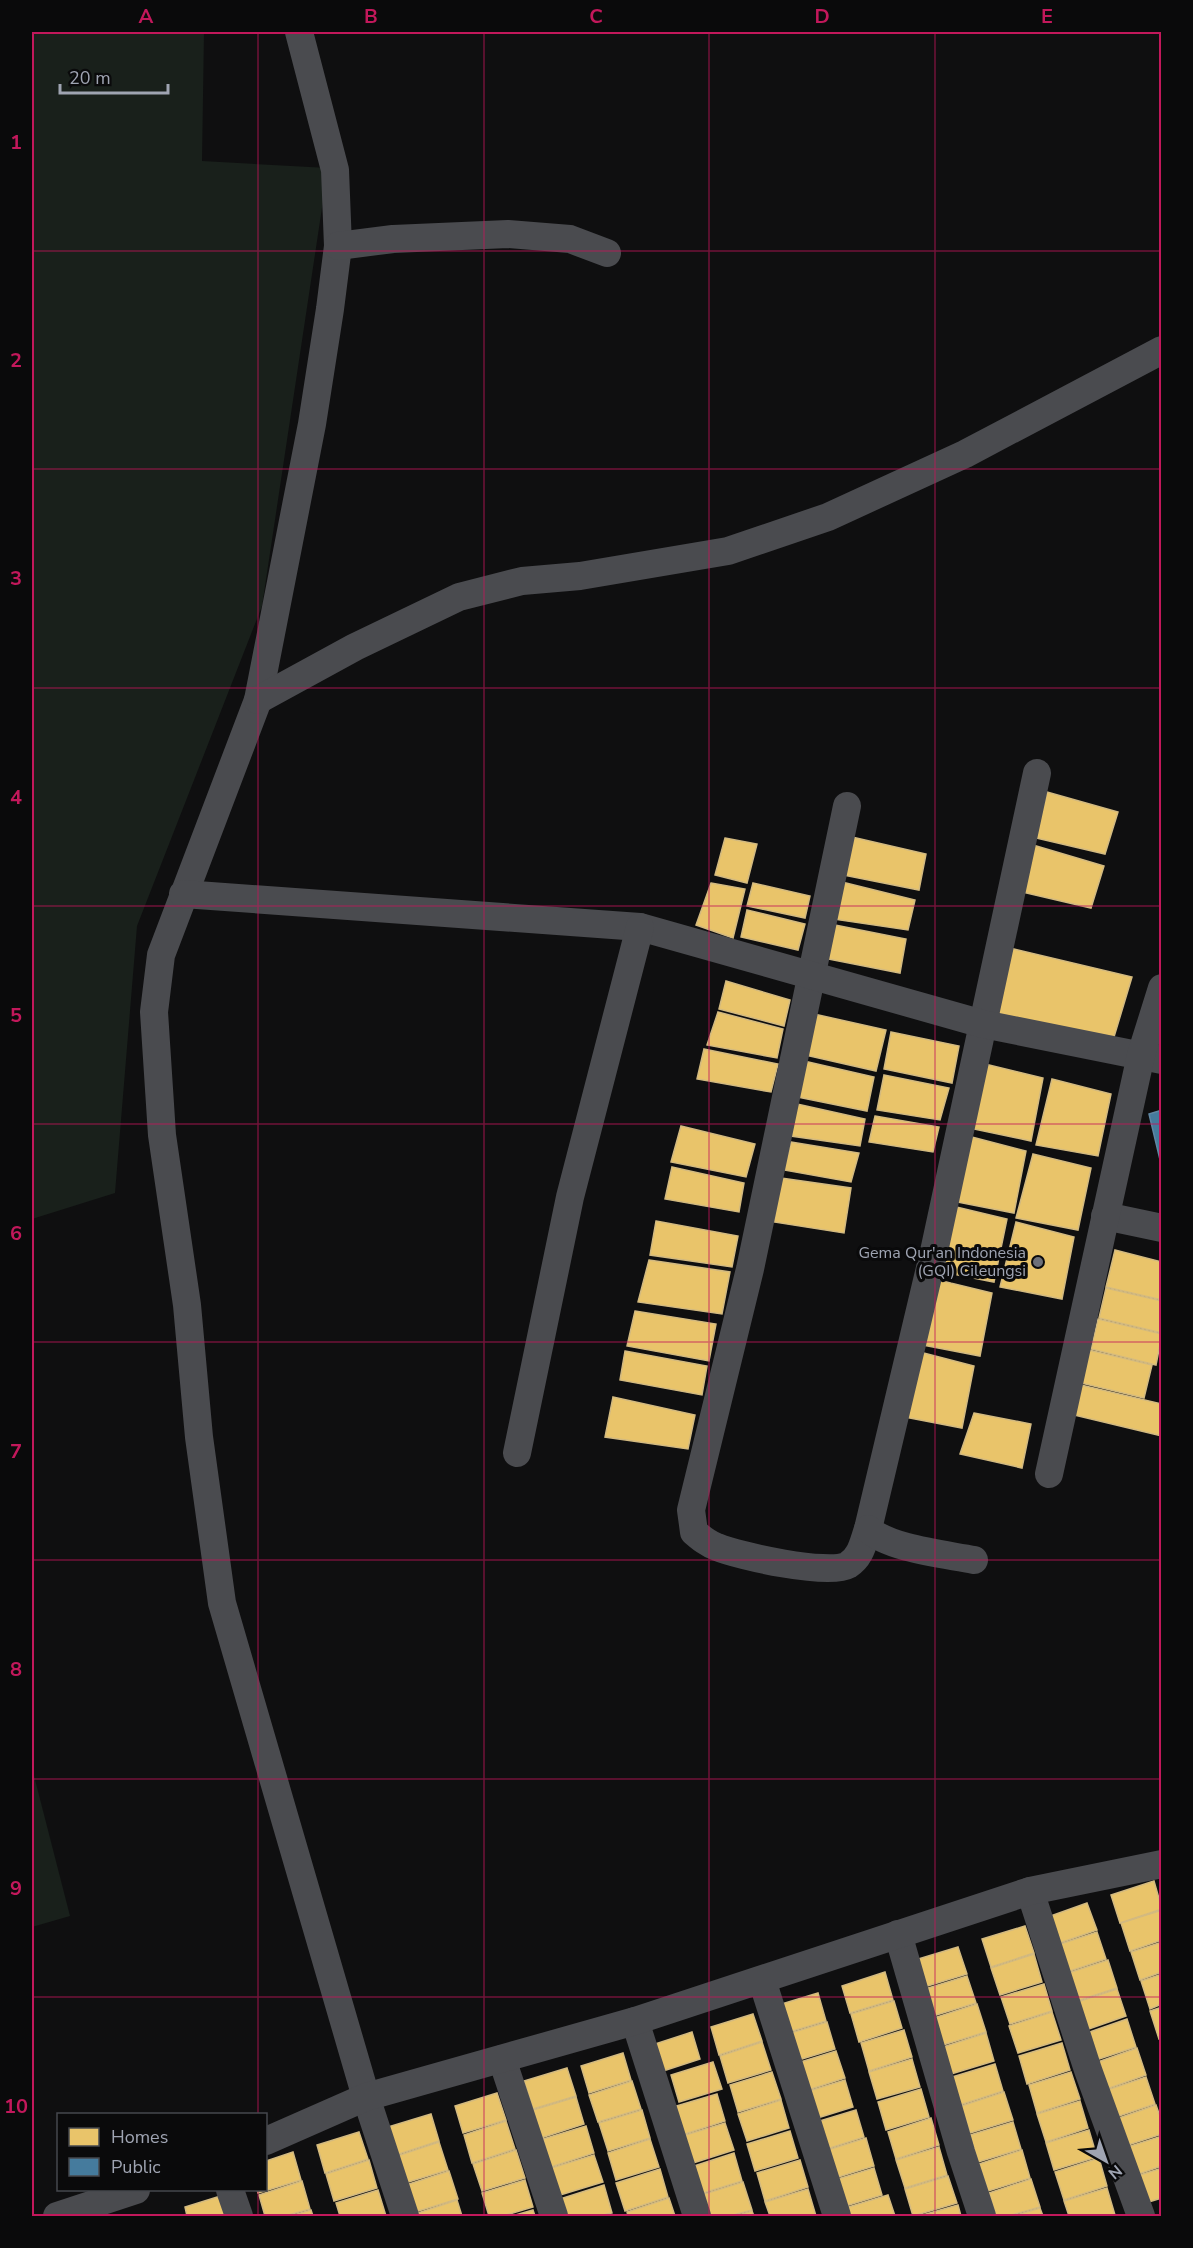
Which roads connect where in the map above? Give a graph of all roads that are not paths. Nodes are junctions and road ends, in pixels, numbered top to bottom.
1 (299, 32) edge
2 (339, 246) junction
3 (608, 253) dead end
4 (1161, 350) edge
5 (258, 700) junction
6 (1037, 773) dead end
7 (847, 806) dead end
8 (183, 894) junction
9 (640, 927) junction
10 (813, 974) junction
11 (1161, 988) edge
12 (983, 1024) junction
13 (1151, 1058) edge
14 (1105, 1216) junction
15 (1161, 1228) edge
16 (518, 1453) dead end
17 (1049, 1474) dead end
18 (868, 1529) junction
19 (974, 1560) dead end
20 (1161, 1864) edge
21 (1030, 1891) junction
22 (898, 1934) junction
23 (762, 1980) junction
24 (635, 2021) junction
25 (502, 2060) junction
26 (366, 2097) junction
27 (267, 2141) edge
28 (134, 2191) edge
29 (230, 2191) edge
30 (94, 2210) edge
31 (1161, 2210) edge
32 (57, 2217) edge
33 (239, 2217) edge
34 (405, 2217) edge
35 (554, 2217) edge
36 (697, 2217) edge
37 (837, 2217) edge
38 (982, 2217) edge
39 (1141, 2217) edge
40 (1148, 2217) edge

1 - 2 street
2 - 3 street
2 - 5 street
4 - 5 street
5 - 8 street
6 - 12 street
7 - 10 street
8 - 9 street
8 - 26 street
9 - 10 street
9 - 16 street
10 - 12 street
10 - 18 street
11 - 13 street
12 - 13 street
12 - 18 street
13 - 14 street
14 - 15 street
14 - 17 street
18 - 19 street
20 - 21 street
21 - 22 street
21 - 39 street
22 - 23 street
22 - 38 street
23 - 24 street
23 - 37 street
24 - 25 street
24 - 36 street
25 - 26 street
25 - 35 street
26 - 27 street
26 - 34 street
28 - 30 street
29 - 33 street
30 - 32 street
31 - 40 street

